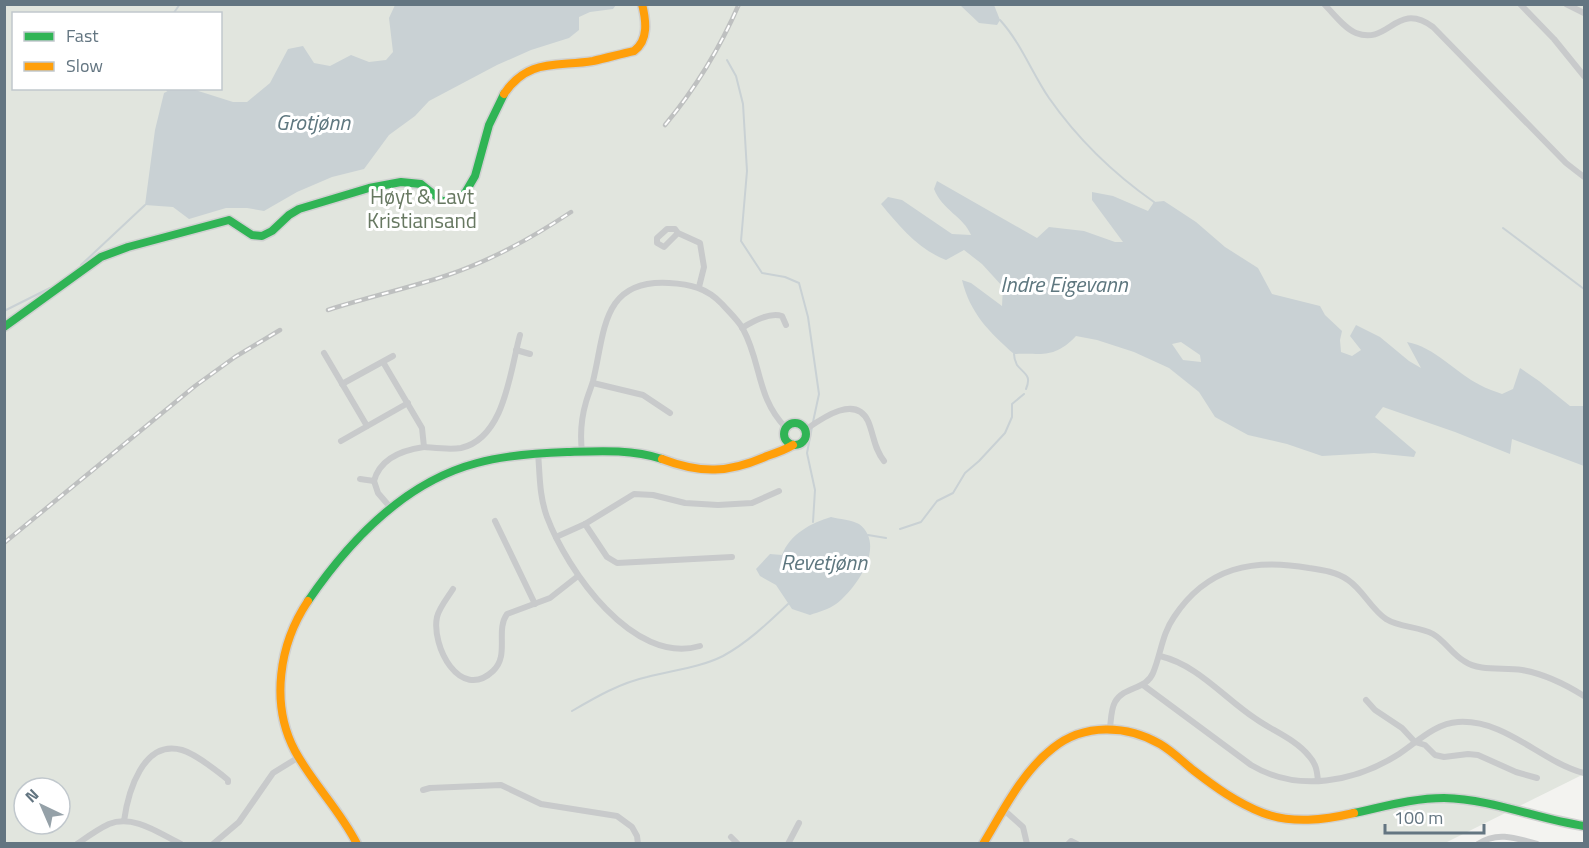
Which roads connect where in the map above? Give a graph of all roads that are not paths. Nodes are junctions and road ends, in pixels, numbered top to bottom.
1 (642, 4) edge
2 (1324, 4) edge
3 (1520, 4) edge
4 (1566, 4) edge
5 (1584, 13) edge
6 (1584, 76) edge
7 (1584, 177) edge
8 (678, 233) dead end
9 (699, 287) junction
10 (786, 325) dead end
11 (4, 327) edge
12 (742, 328) junction
13 (520, 335) dead end
14 (516, 350) junction
15 (324, 353) dead end
16 (530, 354) dead end
17 (393, 356) dead end
18 (383, 362) junction
19 (593, 382) junction
20 (342, 384) junction
21 (408, 403) junction
22 (670, 413) dead end
23 (367, 426) junction
24 (806, 430) junction
25 (785, 432) junction
26 (341, 441) dead end
27 (793, 445) junction
28 (424, 447) junction
29 (582, 452) junction
30 (538, 453) junction
31 (767, 457) junction
32 (884, 461) dead end
33 (360, 479) dead end
34 (374, 481) junction
35 (779, 491) dead end
36 (390, 507) junction
37 (495, 522) dead end
38 (585, 524) junction
39 (556, 537) junction
40 (732, 557) dead end
41 (578, 576) junction
42 (453, 589) dead end
43 (535, 604) junction
44 (700, 646) dead end
45 (1160, 656) junction
46 (1143, 685) junction
47 (1584, 696) edge
48 (1366, 700) dead end
49 (1110, 728) junction
50 (1415, 742) junction
51 (298, 757) junction
52 (1584, 773) edge
53 (1537, 778) dead end
54 (1317, 781) junction
55 (228, 782) dead end
56 (423, 790) dead end
57 (1004, 810) junction
58 (124, 821) junction
59 (799, 823) dead end
60 (1584, 826) edge
61 (730, 837) dead end
62 (76, 843) edge
63 (181, 843) edge
64 (213, 843) edge
65 (357, 843) edge
66 (638, 843) edge
67 (738, 843) edge
68 (788, 843) edge
69 (983, 843) edge
70 (1027, 843) edge
71 (1068, 843) edge
72 (1077, 843) edge
73 (1478, 843) edge
74 (1537, 843) edge

1 - 11 street
2 - 7 street
3 - 6 street
4 - 5 street
8 - 9 street
9 - 12 street
9 - 19 street
10 - 12 street
12 - 25 street
13 - 14 street
14 - 16 street
14 - 28 street
15 - 20 street
17 - 18 street
18 - 20 street
18 - 21 street
19 - 22 street
19 - 29 street
20 - 23 street
21 - 23 street
21 - 28 street
23 - 26 street
24 - 25 street
24 - 27 street
24 - 32 street
25 - 27 street
25 - 31 street
27 - 31 street
28 - 34 street
29 - 30 street
29 - 31 street
30 - 36 street
30 - 39 street
33 - 34 street
34 - 36 street
35 - 38 street
36 - 51 street
37 - 43 street
38 - 39 street
38 - 40 street
39 - 41 street
41 - 43 street
41 - 44 street
42 - 43 street
45 - 46 street
45 - 47 street
45 - 54 street
46 - 49 street
46 - 54 street
48 - 50 street
49 - 57 street
49 - 60 street
50 - 52 street
50 - 53 street
50 - 54 street
51 - 64 street
51 - 65 street
55 - 58 street
56 - 66 street
57 - 69 street
57 - 70 street
58 - 62 street
58 - 63 street
59 - 68 street
61 - 67 street
71 - 72 street
73 - 74 street

